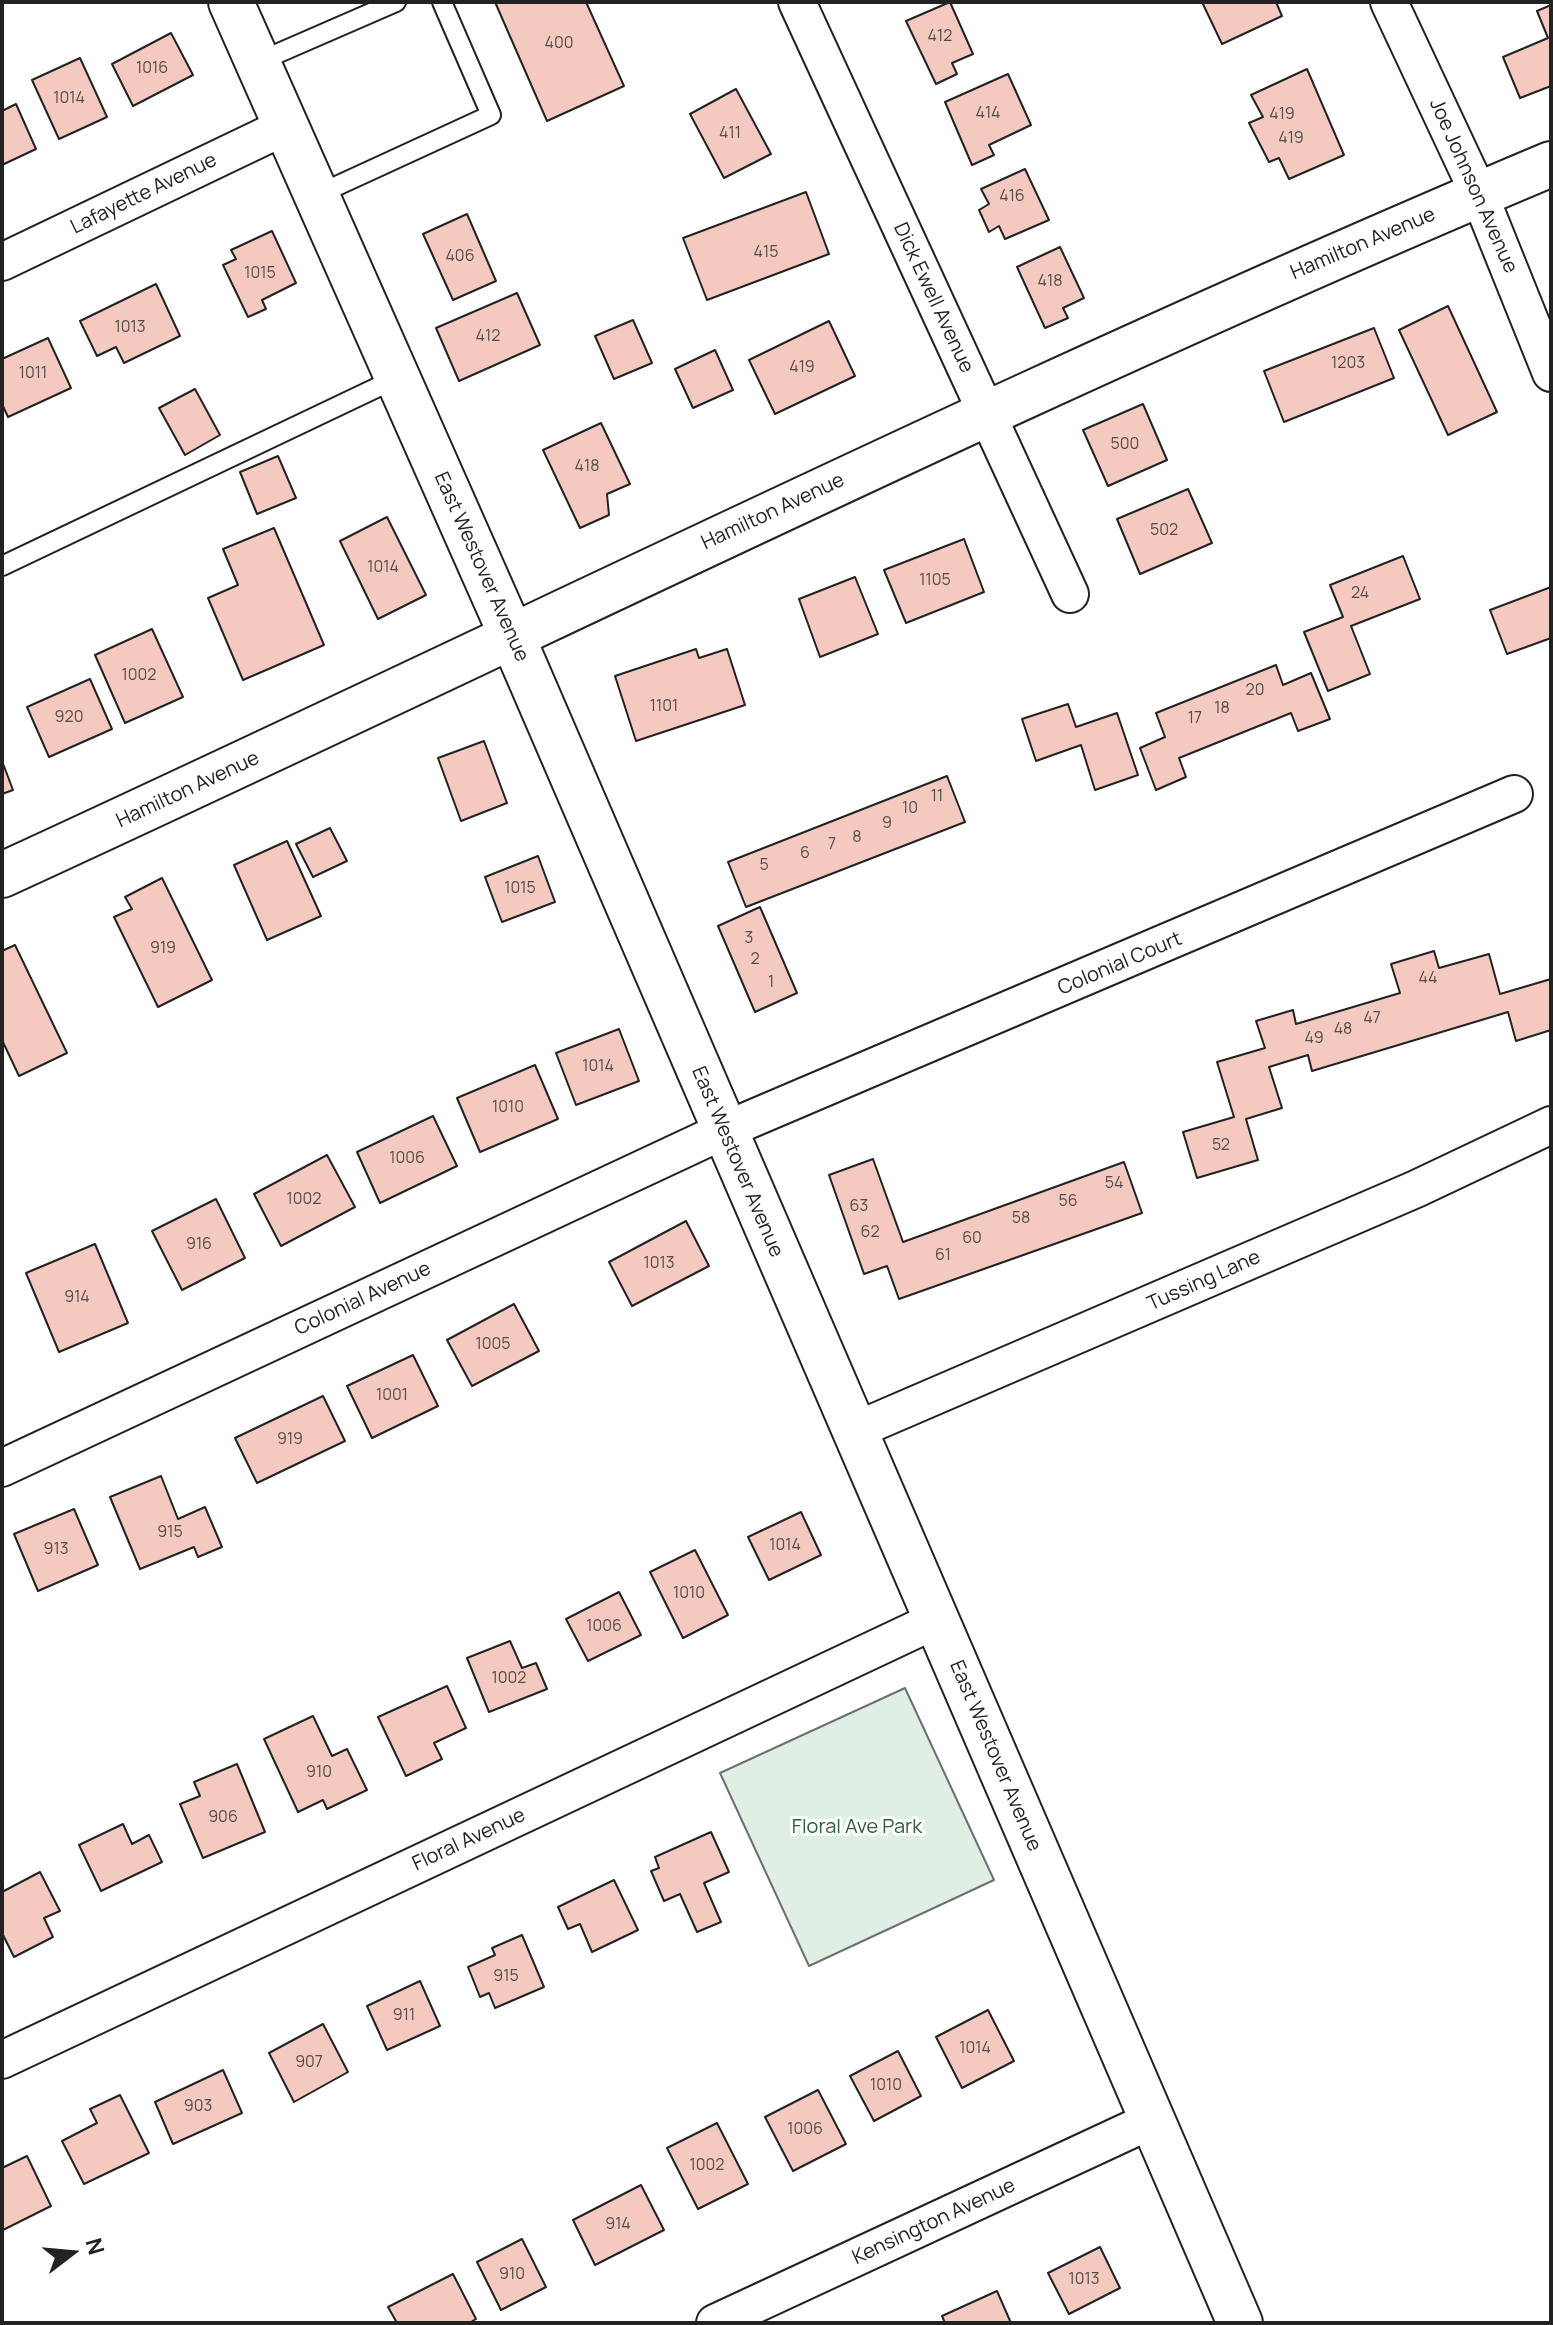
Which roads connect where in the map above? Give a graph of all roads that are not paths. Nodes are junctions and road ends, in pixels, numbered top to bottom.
1 (231, 2) edge
2 (396, 2) edge
3 (442, 2) edge
4 (797, 2) edge
5 (1389, 2) edge
6 (258, 62) junction
7 (286, 126) junction
8 (1551, 164) edge
9 (1479, 194) junction
10 (317, 195) junction
11 (2, 262) edge
12 (1551, 373) edge
13 (398, 377) junction
14 (985, 413) junction
15 (2, 566) edge
16 (1070, 594) dead end
17 (511, 634) junction
18 (1514, 794) dead end
19 (2, 875) edge
20 (1551, 1125) edge
21 (723, 1131) junction
22 (854, 1431) junction
23 (2, 1468) edge
24 (936, 1620) junction
25 (2, 2060) edge
26 (1152, 2120) junction
27 (715, 2323) edge
28 (1240, 2323) edge

1 - 6 main road, East Westover Avenue
2 - 6 lane
3 - 10 lane
4 - 14 street, Dick Ewell Avenue
5 - 9 street, Joe Johnson Avenue
6 - 7 main road, East Westover Avenue
7 - 10 main road, East Westover Avenue
7 - 11 street, Lafayette Avenue
8 - 9 main road, Hamilton Avenue
9 - 12 street, Joe Johnson Avenue
9 - 14 main road, Hamilton Avenue
10 - 13 main road, East Westover Avenue
13 - 15 lane
13 - 17 main road, East Westover Avenue
14 - 16 street, Dick Ewell Avenue
14 - 17 main road, Hamilton Avenue
17 - 19 main road, Hamilton Avenue
17 - 21 main road, East Westover Avenue
18 - 21 street, Colonial Court
20 - 22 street, Tussing Lane
21 - 22 main road, East Westover Avenue
21 - 23 street, Colonial Avenue
22 - 24 main road, East Westover Avenue
24 - 25 street, Floral Avenue
24 - 26 main road, East Westover Avenue
26 - 27 street, Kensington Avenue
26 - 28 main road, East Westover Avenue

